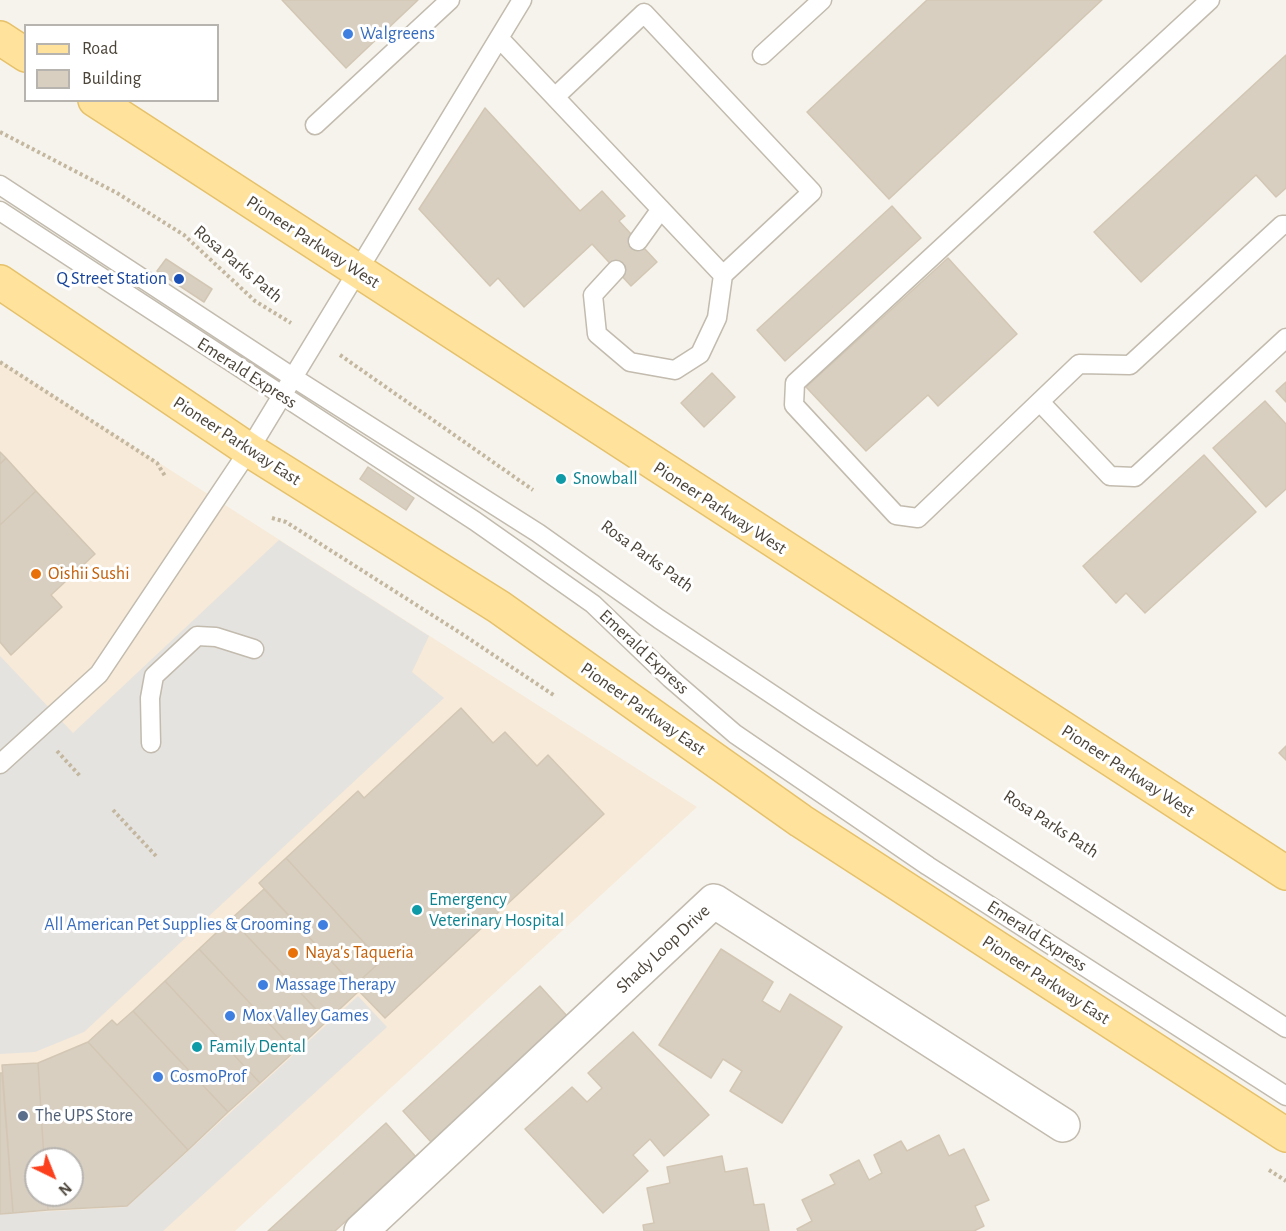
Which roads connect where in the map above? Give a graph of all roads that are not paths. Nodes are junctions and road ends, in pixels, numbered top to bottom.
1 (450, 0) edge
2 (522, 0) edge
3 (822, 0) edge
4 (1210, 0) edge
5 (0, 38) edge
6 (499, 38) junction
7 (24, 54) edge
8 (762, 55) dead end
9 (555, 97) junction
10 (98, 102) edge
11 (315, 125) dead end
12 (0, 185) edge
13 (661, 209) junction
14 (0, 211) edge
15 (1286, 225) edge
16 (638, 241) dead end
17 (616, 270) dead end
18 (359, 272) junction
19 (723, 275) junction
20 (0, 282) edge
21 (1286, 338) edge
22 (294, 378) junction
23 (282, 396) junction
24 (1040, 402) junction
25 (249, 450) junction
26 (254, 649) dead end
27 (151, 743) dead end
28 (2, 759) edge
29 (1286, 873) edge
30 (1286, 1028) edge
31 (1286, 1096) edge
32 (1063, 1125) dead end
33 (1286, 1135) edge
34 (361, 1231) edge

1 - 11 lane
2 - 6 lane
3 - 8 lane
4 - 24 lane
5 - 7 main road
6 - 9 lane
6 - 18 lane
9 - 13 lane
9 - 19 lane
10 - 18 main road, Pioneer Parkway West
12 - 22 lane, Emerald Express
13 - 16 lane
13 - 19 lane
14 - 23 lane, Emerald Express
15 - 24 lane
17 - 19 lane
18 - 22 lane
18 - 29 main road, Pioneer Parkway West
20 - 25 main road, Pioneer Parkway East
21 - 24 lane
22 - 23 lane
22 - 30 lane, Emerald Express
23 - 25 lane
23 - 31 lane, Emerald Express
25 - 28 lane
25 - 33 main road, Pioneer Parkway East
26 - 27 lane
32 - 34 street, Shady Loop Drive

